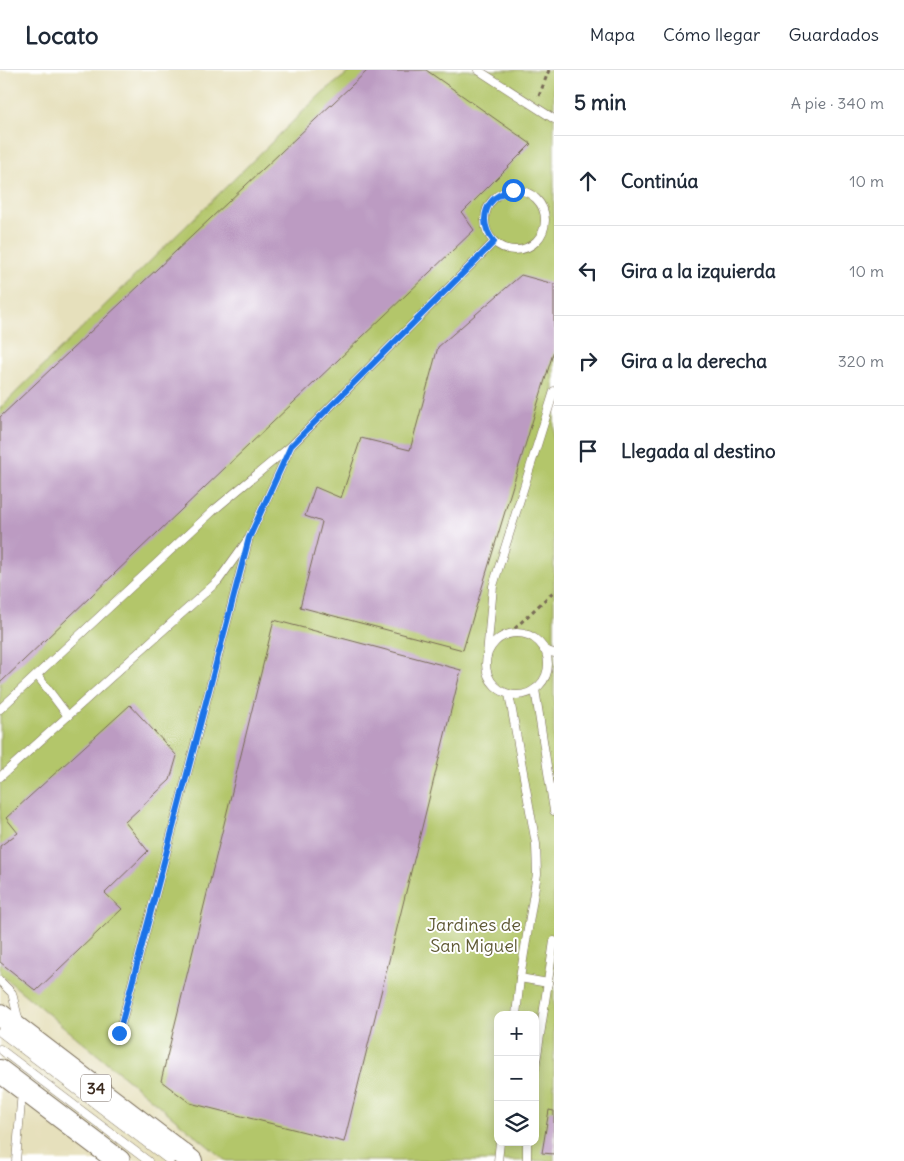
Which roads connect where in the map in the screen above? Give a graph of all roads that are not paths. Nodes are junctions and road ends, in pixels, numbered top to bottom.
1 (478, 70) edge
2 (554, 119) edge
3 (494, 242) junction
4 (554, 391) edge
5 (291, 446) junction
6 (249, 538) junction
7 (544, 650) junction
8 (554, 654) edge
9 (487, 655) junction
10 (37, 675) junction
11 (535, 689) junction
12 (509, 694) junction
13 (0, 709) edge
14 (68, 716) junction
15 (0, 777) edge
16 (554, 811) edge
17 (554, 941) edge
18 (520, 978) junction
19 (0, 981) edge
20 (548, 983) junction
21 (516, 1011) edge
22 (0, 1015) edge
23 (11, 1032) edge
24 (119, 1033) dead end
25 (0, 1049) edge
26 (537, 1056) edge
27 (0, 1072) edge
28 (22, 1089) junction
29 (500, 1146) edge
30 (527, 1146) edge
31 (16, 1161) edge
32 (118, 1161) edge
33 (148, 1161) edge
34 (170, 1161) edge
35 (191, 1161) edge
36 (498, 1161) edge
37 (528, 1161) edge

1 - 2 lane
3 - 3 lane
3 - 5 lane
4 - 9 lane
5 - 6 lane
5 - 10 lane
6 - 14 lane
6 - 24 lane
7 - 8 lane
7 - 9 lane
7 - 11 lane
9 - 12 lane
10 - 13 lane
10 - 14 lane
11 - 12 lane
11 - 16 lane
12 - 18 lane
14 - 15 lane
17 - 20 lane
18 - 20 lane
18 - 21 lane
19 - 23 lane
20 - 26 lane
22 - 23 main road, 34
23 - 34 lane
23 - 35 main road, 34
25 - 33 lane
27 - 28 main road, 34
28 - 31 lane
28 - 32 main road, 34
29 - 36 lane
30 - 37 lane

